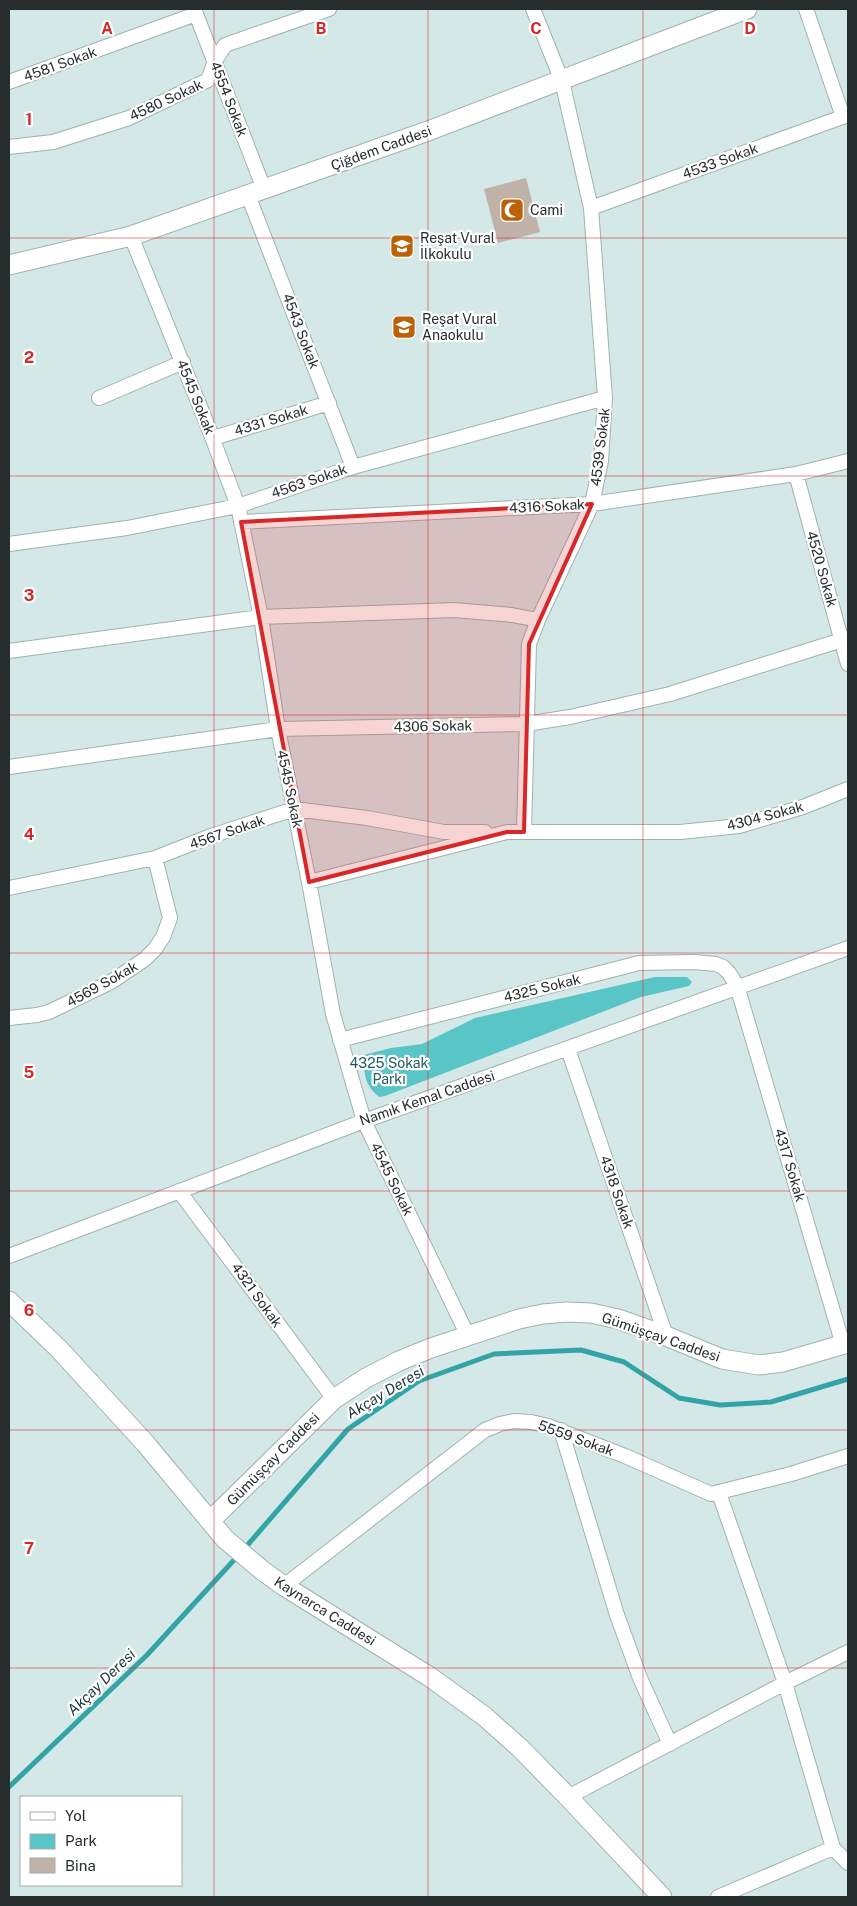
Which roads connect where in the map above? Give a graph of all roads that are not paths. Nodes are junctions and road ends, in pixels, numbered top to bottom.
1 (329, 9) edge
2 (533, 9) edge
3 (747, 9) edge
4 (806, 9) edge
5 (195, 11) edge
6 (215, 61) junction
7 (562, 81) junction
8 (9, 82) edge
9 (846, 116) edge
10 (9, 147) edge
11 (256, 192) junction
12 (591, 208) junction
13 (131, 236) junction
14 (9, 265) edge
15 (182, 362) junction
16 (99, 398) dead end
17 (605, 398) junction
18 (329, 402) junction
19 (213, 438) junction
20 (848, 461) edge
21 (353, 467) junction
22 (796, 474) junction
23 (592, 504) junction
24 (238, 506) junction
25 (242, 522) junction
26 (9, 544) edge
27 (261, 617) junction
28 (538, 620) junction
29 (845, 640) edge
30 (9, 651) edge
31 (848, 664) edge
32 (526, 724) junction
33 (278, 729) junction
34 (9, 767) edge
35 (848, 789) edge
36 (294, 809) junction
37 (507, 832) junction
38 (524, 832) junction
39 (155, 858) junction
40 (309, 882) junction
41 (9, 888) edge
42 (848, 948) edge
43 (737, 986) junction
44 (9, 1018) edge
45 (340, 1040) junction
46 (568, 1049) junction
47 (364, 1121) junction
48 (179, 1190) junction
49 (9, 1256) edge
50 (9, 1301) edge
51 (468, 1336) junction
52 (666, 1336) junction
53 (846, 1344) edge
54 (334, 1399) junction
55 (561, 1430) junction
56 (848, 1456) edge
57 (719, 1493) junction
58 (210, 1521) junction
59 (284, 1586) junction
60 (848, 1652) edge
61 (785, 1683) junction
62 (670, 1744) junction
63 (568, 1797) junction
64 (833, 1848) junction
65 (848, 1863) edge
66 (662, 1897) edge
67 (718, 1897) edge

1 - 6 street, 4580 Sokak
2 - 7 street, 4539 Sokak
3 - 7 street, Çiğdem Caddesi
4 - 9 street
5 - 6 street, 4554 Sokak
5 - 8 street, 4581 Sokak
6 - 10 street, 4580 Sokak
6 - 11 street, 4554 Sokak
7 - 11 street, Çiğdem Caddesi
7 - 12 street, 4539 Sokak
9 - 12 street, 4533 Sokak
11 - 13 street, Çiğdem Caddesi
11 - 18 street, 4543 Sokak
12 - 17 street, 4539 Sokak
13 - 14 street, Çiğdem Caddesi
13 - 15 street, 4545 Sokak
15 - 16 street
15 - 19 street, 4545 Sokak
17 - 21 street, 4563 Sokak
17 - 23 street, 4539 Sokak
18 - 19 street, 4331 Sokak
18 - 21 street, 4543 Sokak
19 - 24 street, 4545 Sokak
20 - 22 street, 4316 Sokak
21 - 24 street, 4563 Sokak
22 - 23 street, 4316 Sokak
22 - 29 street, 4520 Sokak
23 - 25 street, 4316 Sokak
23 - 28 street, 4539 Sokak
24 - 25 street, 4545 Sokak
24 - 26 street, 4563 Sokak
25 - 27 street, 4545 Sokak
27 - 28 street
27 - 30 street
27 - 33 street, 4545 Sokak
28 - 32 street, 4539 Sokak
29 - 31 street, 4520 Sokak
29 - 32 street, 4306 Sokak
32 - 33 street, 4306 Sokak
32 - 38 street, 4539 Sokak
33 - 34 street, 4306 Sokak
33 - 36 street, 4545 Sokak
35 - 38 street, 4304 Sokak
36 - 37 street, 4567 Sokak
36 - 39 street, 4567 Sokak
36 - 40 street, 4545 Sokak
37 - 38 street, 4304 Sokak
37 - 40 street
39 - 41 street, 4567 Sokak
39 - 44 street, 4569 Sokak
40 - 45 street, 4545 Sokak
42 - 43 street, Namık Kemal Caddesi
43 - 45 street, 4325 Sokak
43 - 46 street, Namık Kemal Caddesi
43 - 53 street, 4317 Sokak
45 - 47 street, 4545 Sokak
46 - 47 street, Namık Kemal Caddesi
46 - 52 street, 4318 Sokak
47 - 48 street, Namık Kemal Caddesi
47 - 51 street, 4545 Sokak
48 - 49 street, Namık Kemal Caddesi
48 - 54 street, 4321 Sokak
50 - 58 street, Kaynarca Caddesi
51 - 52 street, Gümüşçay Caddesi
51 - 54 street, Gümüşçay Caddesi
52 - 53 street, Gümüşçay Caddesi
54 - 58 street, Gümüşçay Caddesi
55 - 57 street, 5559 Sokak
55 - 59 street, 5559 Sokak
55 - 62 street
56 - 57 street, 5559 Sokak
57 - 61 street
58 - 59 street, Kaynarca Caddesi
59 - 63 street, Kaynarca Caddesi
60 - 61 street
61 - 62 street
61 - 64 street
62 - 63 street
63 - 66 street, Kaynarca Caddesi
64 - 65 street
64 - 67 street

